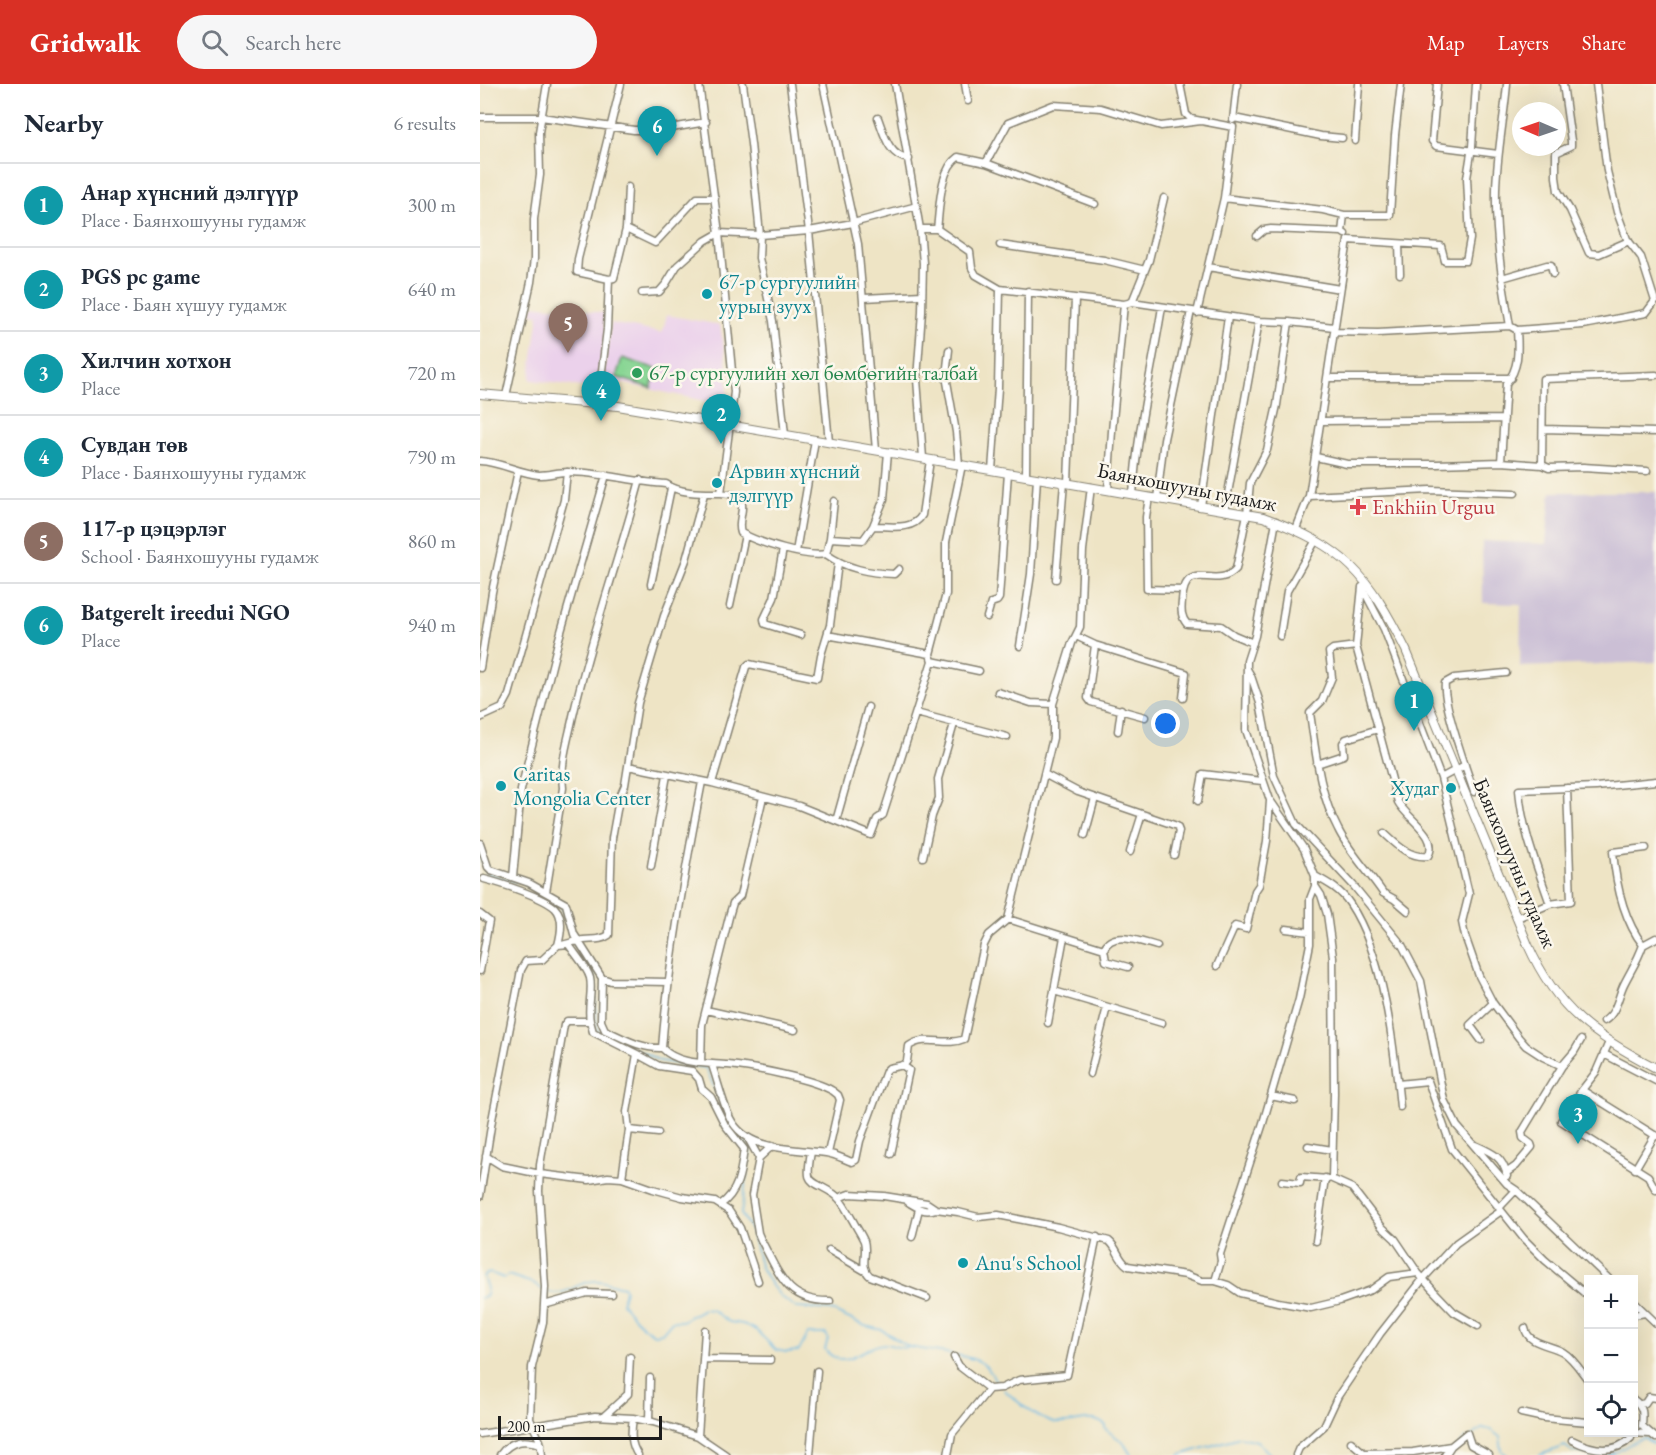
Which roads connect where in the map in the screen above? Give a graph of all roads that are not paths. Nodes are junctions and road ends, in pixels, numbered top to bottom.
1 (547, 84) edge
2 (621, 84) edge
3 (699, 84) edge
4 (743, 84) edge
5 (790, 84) edge
6 (823, 84) edge
7 (895, 84) edge
8 (965, 84) edge
9 (1180, 84) edge
10 (1237, 84) edge
11 (1359, 84) edge
12 (1401, 84) edge
13 (1437, 84) edge
14 (1476, 84) edge
15 (1507, 84) edge
16 (1563, 84) edge
17 (1596, 84) edge
18 (968, 101) dead end
19 (480, 117) edge
20 (541, 117) junction
21 (878, 118) dead end
22 (1234, 118) junction
23 (1201, 121) junction
24 (706, 122) junction
25 (610, 125) junction
26 (1233, 127) junction
27 (1342, 138) dead end
28 (1355, 141) dead end
29 (1471, 151) junction
30 (1498, 154) junction
31 (909, 159) junction
32 (986, 163) junction
33 (628, 187) dead end
34 (715, 198) junction
35 (1164, 198) dead end
36 (1224, 198) junction
37 (1095, 204) dead end
38 (916, 206) junction
39 (1344, 215) junction
40 (853, 223) junction
41 (626, 229) junction
42 (920, 229) junction
43 (937, 229) junction
44 (809, 231) junction
45 (1342, 232) junction
46 (719, 233) junction
47 (760, 236) junction
48 (1257, 236) dead end
49 (1348, 240) junction
50 (1629, 241) junction
51 (1399, 244) junction
52 (1000, 245) dead end
53 (1208, 267) junction
54 (1145, 270) junction
55 (1400, 274) dead end
56 (1552, 274) dead end
57 (1502, 278) junction
58 (609, 279) junction
59 (1000, 289) junction
60 (1340, 289) junction
61 (1028, 291) junction
62 (642, 293) dead end
63 (922, 295) junction
64 (864, 298) junction
65 (1075, 299) junction
66 (1132, 302) junction
67 (1124, 304) junction
68 (1162, 307) junction
69 (1648, 310) junction
70 (1194, 312) junction
71 (1656, 314) edge
72 (1228, 317) junction
73 (1259, 321) junction
74 (1289, 322) junction
75 (1510, 326) junction
76 (1334, 329) junction
77 (1517, 330) junction
78 (949, 350) dead end
79 (1656, 375) edge
80 (1327, 378) junction
81 (1511, 378) junction
82 (480, 394) edge
83 (506, 396) junction
84 (598, 403) junction
85 (1504, 419) junction
86 (1322, 421) junction
87 (731, 425) junction
88 (1543, 429) junction
89 (1656, 432) edge
90 (785, 435) junction
91 (815, 440) junction
92 (829, 442) junction
93 (876, 450) junction
94 (888, 452) junction
95 (1316, 457) junction
96 (927, 459) junction
97 (480, 460) edge
98 (1501, 462) junction
99 (961, 465) junction
100 (1542, 465) junction
101 (992, 470) junction
102 (518, 471) junction
103 (1647, 471) dead end
104 (567, 472) junction
105 (1008, 473) junction
106 (606, 475) junction
107 (1026, 476) junction
108 (1037, 478) junction
109 (640, 480) junction
110 (1066, 483) junction
111 (1091, 487) junction
112 (671, 488) junction
113 (1108, 490) junction
114 (721, 493) junction
115 (1515, 493) dead end
116 (704, 494) junction
117 (1133, 495) junction
118 (1309, 496) junction
119 (1153, 498) junction
120 (834, 501) dead end
121 (1201, 506) junction
122 (1225, 510) junction
123 (1247, 514) junction
124 (1276, 522) junction
125 (873, 526) junction
126 (1296, 529) junction
127 (745, 535) junction
128 (830, 538) junction
129 (1316, 540) junction
130 (783, 549) junction
131 (796, 552) junction
132 (826, 554) junction
133 (838, 563) junction
134 (899, 569) dead end
135 (1362, 576) junction
136 (1056, 579) dead end
137 (651, 584) dead end
138 (1362, 587) junction
139 (1183, 590) junction
140 (730, 606) dead end
141 (987, 617) dead end
142 (801, 635) dead end
143 (827, 635) junction
144 (1076, 636) junction
145 (1280, 636) dead end
146 (1253, 643) junction
147 (1095, 645) junction
148 (1020, 646) dead end
149 (1356, 646) junction
150 (931, 658) junction
151 (480, 668) edge
152 (1247, 669) junction
153 (979, 671) dead end
154 (1506, 674) dead end
155 (998, 692) dead end
156 (1183, 698) dead end
157 (1053, 704) junction
158 (868, 707) dead end
159 (1121, 709) junction
160 (916, 713) junction
161 (1145, 717) dead end
162 (480, 718) edge
163 (954, 724) junction
164 (1453, 724) junction
165 (1378, 729) junction
166 (1439, 729) junction
167 (1118, 731) dead end
168 (1007, 737) dead end
169 (1317, 764) junction
170 (1465, 765) junction
171 (628, 766) junction
172 (1456, 768) junction
173 (1044, 774) junction
174 (667, 775) junction
175 (1441, 778) junction
176 (1262, 781) junction
177 (1656, 781) edge
178 (702, 782) junction
179 (711, 783) junction
180 (1567, 788) junction
181 (1474, 792) dead end
182 (763, 797) junction
183 (1095, 798) junction
184 (1270, 800) junction
185 (1198, 801) dead end
186 (1142, 814) junction
187 (836, 821) junction
188 (1384, 833) dead end
189 (1085, 835) dead end
190 (480, 843) edge
191 (1646, 848) dead end
192 (1130, 852) dead end
193 (1174, 855) dead end
194 (923, 857) dead end
195 (651, 866) dead end
196 (480, 871) edge
197 (1315, 876) junction
198 (513, 877) junction
199 (482, 878) edge
200 (1315, 886) junction
201 (546, 892) junction
202 (1550, 904) junction
203 (1408, 911) dead end
204 (480, 914) edge
205 (1517, 918) junction
206 (1008, 919) junction
207 (1286, 929) dead end
208 (1310, 933) junction
209 (1064, 937) junction
210 (1656, 938) edge
211 (573, 943) junction
212 (558, 945) junction
213 (1643, 945) junction
214 (1157, 946) dead end
215 (1104, 949) junction
216 (1217, 966) dead end
217 (1128, 967) dead end
218 (480, 971) edge
219 (602, 978) junction
220 (668, 982) junction
221 (1054, 991) junction
222 (1493, 1003) junction
223 (1107, 1007) junction
224 (706, 1010) junction
225 (590, 1021) junction
226 (1604, 1021) dead end
227 (1048, 1023) dead end
228 (1162, 1023) dead end
229 (795, 1030) dead end
230 (1481, 1040) dead end
231 (1581, 1040) dead end
232 (1609, 1042) junction
233 (662, 1048) junction
234 (637, 1054) junction
235 (1604, 1054) junction
236 (701, 1063) junction
237 (712, 1065) junction
238 (901, 1065) junction
239 (1562, 1066) junction
240 (1656, 1068) edge
241 (1090, 1074) dead end
242 (1656, 1081) edge
243 (1398, 1084) junction
244 (1582, 1090) junction
245 (1271, 1096) junction
246 (1295, 1101) dead end
247 (1400, 1107) dead end
248 (1440, 1117) junction
249 (1457, 1126) junction
250 (629, 1130) junction
251 (658, 1133) dead end
252 (1656, 1136) edge
253 (748, 1139) junction
254 (1470, 1143) junction
255 (772, 1146) junction
256 (1308, 1146) dead end
257 (1332, 1150) junction
258 (811, 1152) junction
259 (828, 1153) junction
260 (891, 1154) dead end
261 (486, 1156) junction
262 (759, 1158) junction
263 (748, 1168) junction
264 (1635, 1169) junction
265 (1506, 1173) junction
266 (540, 1174) junction
267 (622, 1178) junction
268 (1328, 1179) junction
269 (1282, 1181) dead end
270 (1507, 1184) junction
271 (1516, 1190) junction
272 (1656, 1190) edge
273 (480, 1196) edge
274 (838, 1198) junction
275 (902, 1199) junction
276 (720, 1206) junction
277 (919, 1209) junction
278 (936, 1209) junction
279 (1500, 1210) junction
280 (912, 1237) dead end
281 (1097, 1238) junction
282 (1316, 1241) dead end
283 (829, 1250) dead end
284 (865, 1272) junction
285 (1418, 1273) junction
286 (1605, 1275) edge
287 (1423, 1279) junction
288 (759, 1281) dead end
289 (1215, 1281) junction
290 (1584, 1293) edge
291 (612, 1294) dead end
292 (927, 1298) dead end
293 (830, 1300) dead end
294 (544, 1305) junction
295 (1638, 1306) edge
296 (1645, 1313) junction
297 (1638, 1314) edge
298 (1656, 1323) edge
299 (1478, 1326) dead end
300 (1525, 1328) dead end
301 (705, 1330) dead end
302 (630, 1357) dead end
303 (954, 1357) dead end
304 (703, 1359) junction
305 (770, 1360) dead end
306 (817, 1371) dead end
307 (1584, 1375) edge
308 (650, 1378) dead end
309 (989, 1389) junction
310 (1656, 1398) edge
311 (1638, 1402) edge
312 (1641, 1404) junction
313 (1521, 1413) dead end
314 (604, 1416) junction
315 (633, 1418) junction
316 (649, 1421) junction
317 (1584, 1422) edge
318 (533, 1427) junction
319 (480, 1434) edge
320 (1638, 1434) edge
321 (698, 1436) junction
322 (1653, 1436) edge
323 (1631, 1437) edge
324 (1572, 1440) dead end
325 (1351, 1442) dead end
326 (541, 1444) junction
327 (1451, 1446) junction
328 (1420, 1452) edge
329 (500, 1455) edge
330 (542, 1455) edge
331 (638, 1455) edge
332 (726, 1455) edge
333 (810, 1455) edge
334 (948, 1455) edge
335 (1296, 1455) edge
336 (1445, 1455) edge
337 (1489, 1455) edge

1 - 20 street
2 - 25 street
3 - 24 street
4 - 47 street
5 - 44 street
6 - 40 street
7 - 31 street
8 - 18 street
9 - 23 street
10 - 22 street
11 - 28 street
12 - 39 street
13 - 29 street
14 - 29 street
15 - 30 street
16 - 50 street
17 - 50 street
19 - 20 street
20 - 25 street
20 - 83 street
21 - 31 street
22 - 26 street
22 - 27 street
23 - 26 street
23 - 32 street
24 - 25 street
24 - 34 street
25 - 58 street
26 - 36 street
29 - 30 street
29 - 51 street
30 - 57 street
31 - 38 street
32 - 37 street
32 - 43 street
33 - 41 street
34 - 41 street
34 - 46 street
35 - 54 street
36 - 39 street
36 - 53 street
38 - 40 street
38 - 42 street
39 - 45 street
40 - 44 street
40 - 64 street
41 - 58 street
42 - 43 street
42 - 63 street
43 - 59 street
44 - 47 street
44 - 92 street
45 - 48 street
45 - 49 street
46 - 47 street
46 - 62 street
46 - 87 street
47 - 90 street
49 - 51 street
49 - 60 street
50 - 69 street
51 - 55 street
52 - 54 street
53 - 60 street
53 - 70 street
54 - 66 street
56 - 57 street
57 - 75 street
58 - 84 street
59 - 61 street
59 - 101 street
60 - 76 street
61 - 65 street
61 - 107 street
63 - 64 street
63 - 96 street
64 - 93 street
65 - 67 street
65 - 110 street
66 - 67 street
66 - 68 street
67 - 113 street
68 - 70 street
68 - 117 street
69 - 71 street
69 - 77 street
70 - 72 street
70 - 119 street
72 - 73 street
72 - 121 street
73 - 74 street
73 - 122 street
74 - 76 street
74 - 123 street
75 - 76 street
75 - 77 street
76 - 80 street
77 - 81 street
78 - 99 street
79 - 88 street
80 - 81 street
80 - 86 street
81 - 85 street
82 - 83 main road, Баянхошууны гудамж
83 - 84 main road, Баянхошууны гудамж
84 - 87 main road, Баянхошууны гудамж
85 - 86 street
85 - 98 street
86 - 95 street
87 - 90 main road, Баянхошууны гудамж
87 - 114 street
88 - 89 street
88 - 100 street
90 - 91 main road, Баянхошууны гудамж
91 - 92 main road, Баянхошууны гудамж
91 - 131 street
92 - 93 main road, Баянхошууны гудамж
93 - 94 main road, Баянхошууны гудамж
94 - 96 main road, Баянхошууны гудамж
94 - 125 street
95 - 98 street
95 - 118 street
96 - 99 main road, Баянхошууны гудамж
96 - 125 street
97 - 102 street
98 - 100 street
99 - 101 main road, Баянхошууны гудамж
99 - 150 street
100 - 103 street
101 - 105 main road, Баянхошууны гудамж
102 - 104 street
102 - 151 street
104 - 106 street
104 - 162 street
105 - 107 main road, Баянхошууны гудамж
105 - 141 street
106 - 109 street
106 - 198 street
107 - 108 main road, Баянхошууны гудамж
108 - 110 main road, Баянхошууны гудамж
108 - 148 street
109 - 112 street
109 - 201 street
110 - 111 main road, Баянхошууны гудамж
110 - 136 street
111 - 113 main road, Баянхошууны гудамж
111 - 144 street
112 - 116 street
112 - 137 street
113 - 117 main road, Баянхошууны гудамж
114 - 116 street
114 - 127 street
115 - 118 street
116 - 171 street
117 - 119 main road, Баянхошууны гудамж
118 - 126 street
119 - 121 main road, Баянхошууны гудамж
119 - 139 street
120 - 128 street
121 - 122 main road, Баянхошууны гудамж
122 - 123 main road, Баянхошууны гудамж
123 - 124 main road, Баянхошууны гудамж
123 - 139 street
124 - 126 main road, Баянхошууны гудамж
124 - 146 street
125 - 128 street
126 - 129 main road, Баянхошууны гудамж
127 - 130 street
127 - 140 street
128 - 132 street
129 - 135 main road, Баянхошууны гудамж
129 - 145 street
130 - 131 street
130 - 142 street
131 - 132 street
132 - 133 street
133 - 134 street
133 - 143 street
135 - 138 street
135 - 166 main road, Баянхошууны гудамж
138 - 149 street
138 - 175 street
139 - 146 street
143 - 150 street
143 - 179 street
144 - 147 street
144 - 157 street
146 - 152 street
147 - 156 street
147 - 159 street
149 - 165 street
149 - 169 street
150 - 153 street
150 - 160 street
152 - 176 street
152 - 249 street
154 - 164 street
155 - 157 street
157 - 173 street
158 - 187 street
159 - 161 street
159 - 167 street
160 - 163 street
160 - 187 street
163 - 168 street
163 - 194 street
164 - 166 street
164 - 170 street
165 - 169 street
165 - 188 street
166 - 172 main road, Баянхошууны гудамж
169 - 203 street
170 - 172 street
170 - 181 street
171 - 174 street
171 - 211 street
172 - 175 street
172 - 205 main road, Баянхошууны гудамж
173 - 183 street
173 - 206 street
174 - 178 street
174 - 195 street
175 - 222 street
176 - 184 street
176 - 185 street
177 - 180 street
178 - 179 street
178 - 220 street
179 - 182 street
180 - 202 street
180 - 202 street
182 - 187 street
182 - 224 street
183 - 186 street
183 - 189 street
184 - 197 street
184 - 216 street
186 - 192 street
186 - 193 street
190 - 198 street
191 - 213 street
196 - 199 street
197 - 200 street
197 - 243 street
198 - 201 street
199 - 212 street
200 - 208 street
200 - 257 street
201 - 211 street
202 - 205 street
204 - 218 street
205 - 232 main road, Баянхошууны гудамж
206 - 209 street
206 - 238 street
207 - 208 street
208 - 245 street
209 - 215 street
209 - 221 street
210 - 213 street
211 - 212 street
211 - 219 street
211 - 225 street
212 - 261 street
213 - 226 street
214 - 215 street
215 - 217 street
219 - 220 street
219 - 233 street
220 - 233 street
221 - 223 street
221 - 227 street
222 - 230 street
222 - 239 street
223 - 228 street
223 - 241 street
224 - 229 street
224 - 236 street
225 - 234 street
225 - 266 street
231 - 239 street
232 - 235 street
232 - 240 main road, Баянхошууны гудамж
233 - 236 street
234 - 250 street
234 - 263 street
235 - 242 street
235 - 244 street
236 - 237 street
237 - 253 street
237 - 259 street
238 - 259 street
238 - 260 street
239 - 265 street
243 - 247 street
243 - 248 street
244 - 252 street
244 - 264 street
245 - 246 street
245 - 289 street
248 - 249 street
248 - 279 street
249 - 254 street
250 - 251 street
250 - 267 street
252 - 264 street
253 - 255 street
253 - 262 street
254 - 265 street
254 - 270 street
255 - 258 street
255 - 262 street
256 - 257 street
257 - 268 street
258 - 259 street
258 - 274 street
261 - 266 street
261 - 273 street
262 - 263 street
263 - 276 street
263 - 293 street
264 - 272 street
265 - 270 street
266 - 267 street
266 - 294 street
267 - 276 street
268 - 269 street
268 - 282 street
268 - 285 street
270 - 271 street
271 - 279 street
271 - 286 street
274 - 275 street
274 - 284 street
275 - 277 street
275 - 278 street
276 - 288 street
277 - 278 street
277 - 280 street
278 - 281 street
279 - 287 street
279 - 290 street
281 - 289 street
281 - 309 street
283 - 284 street
284 - 292 street
285 - 287 street
285 - 289 street
287 - 299 street
287 - 335 street
291 - 294 street
294 - 318 street
295 - 296 street
296 - 297 street
296 - 298 street
300 - 307 street
301 - 304 street
302 - 314 street
303 - 309 street
304 - 305 street
304 - 321 street
306 - 333 street
308 - 316 street
309 - 334 street
310 - 312 street
311 - 312 street
312 - 322 street
313 - 317 street
314 - 315 street
314 - 318 street
315 - 316 street
315 - 331 street
316 - 321 street
318 - 319 street
318 - 326 street
320 - 322 street
321 - 332 street
323 - 324 street
325 - 328 street
326 - 329 street
326 - 330 street
327 - 328 street
327 - 336 street
327 - 337 street

